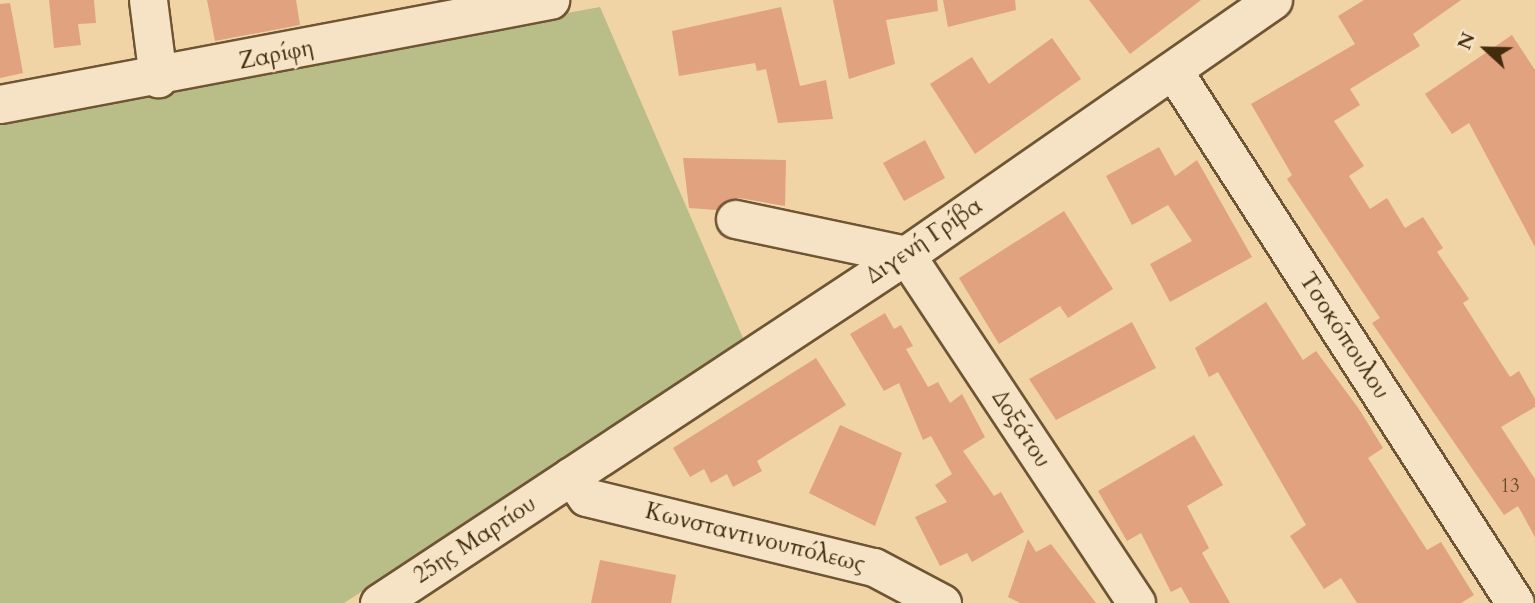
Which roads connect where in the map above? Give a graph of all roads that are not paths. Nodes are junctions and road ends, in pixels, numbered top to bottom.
1 (148, 0) edge
2 (550, 0) edge
3 (1273, 0) edge
4 (478, 7) edge
5 (1173, 70) junction
6 (158, 78) junction
7 (0, 104) edge
8 (735, 219) dead end
9 (906, 254) junction
10 (571, 477) junction
11 (381, 602) edge
12 (942, 603) edge
13 (1136, 603) edge
14 (1515, 603) edge

1 - 6 street
2 - 4 street, Ζαρίφη
3 - 5 street, Διγενή Γρίβα
4 - 6 street, Ζαρίφη
5 - 9 street, Διγενή Γρίβα
5 - 14 street, Τσοκόπουλου
6 - 7 street, Ζαρίφη
8 - 9 street
9 - 10 street, Διγενή Γρίβα
9 - 13 street, Δοξάτου
10 - 11 street, 25ης Μαρτίου
10 - 12 street, Κωνσταντινουπόλεως

